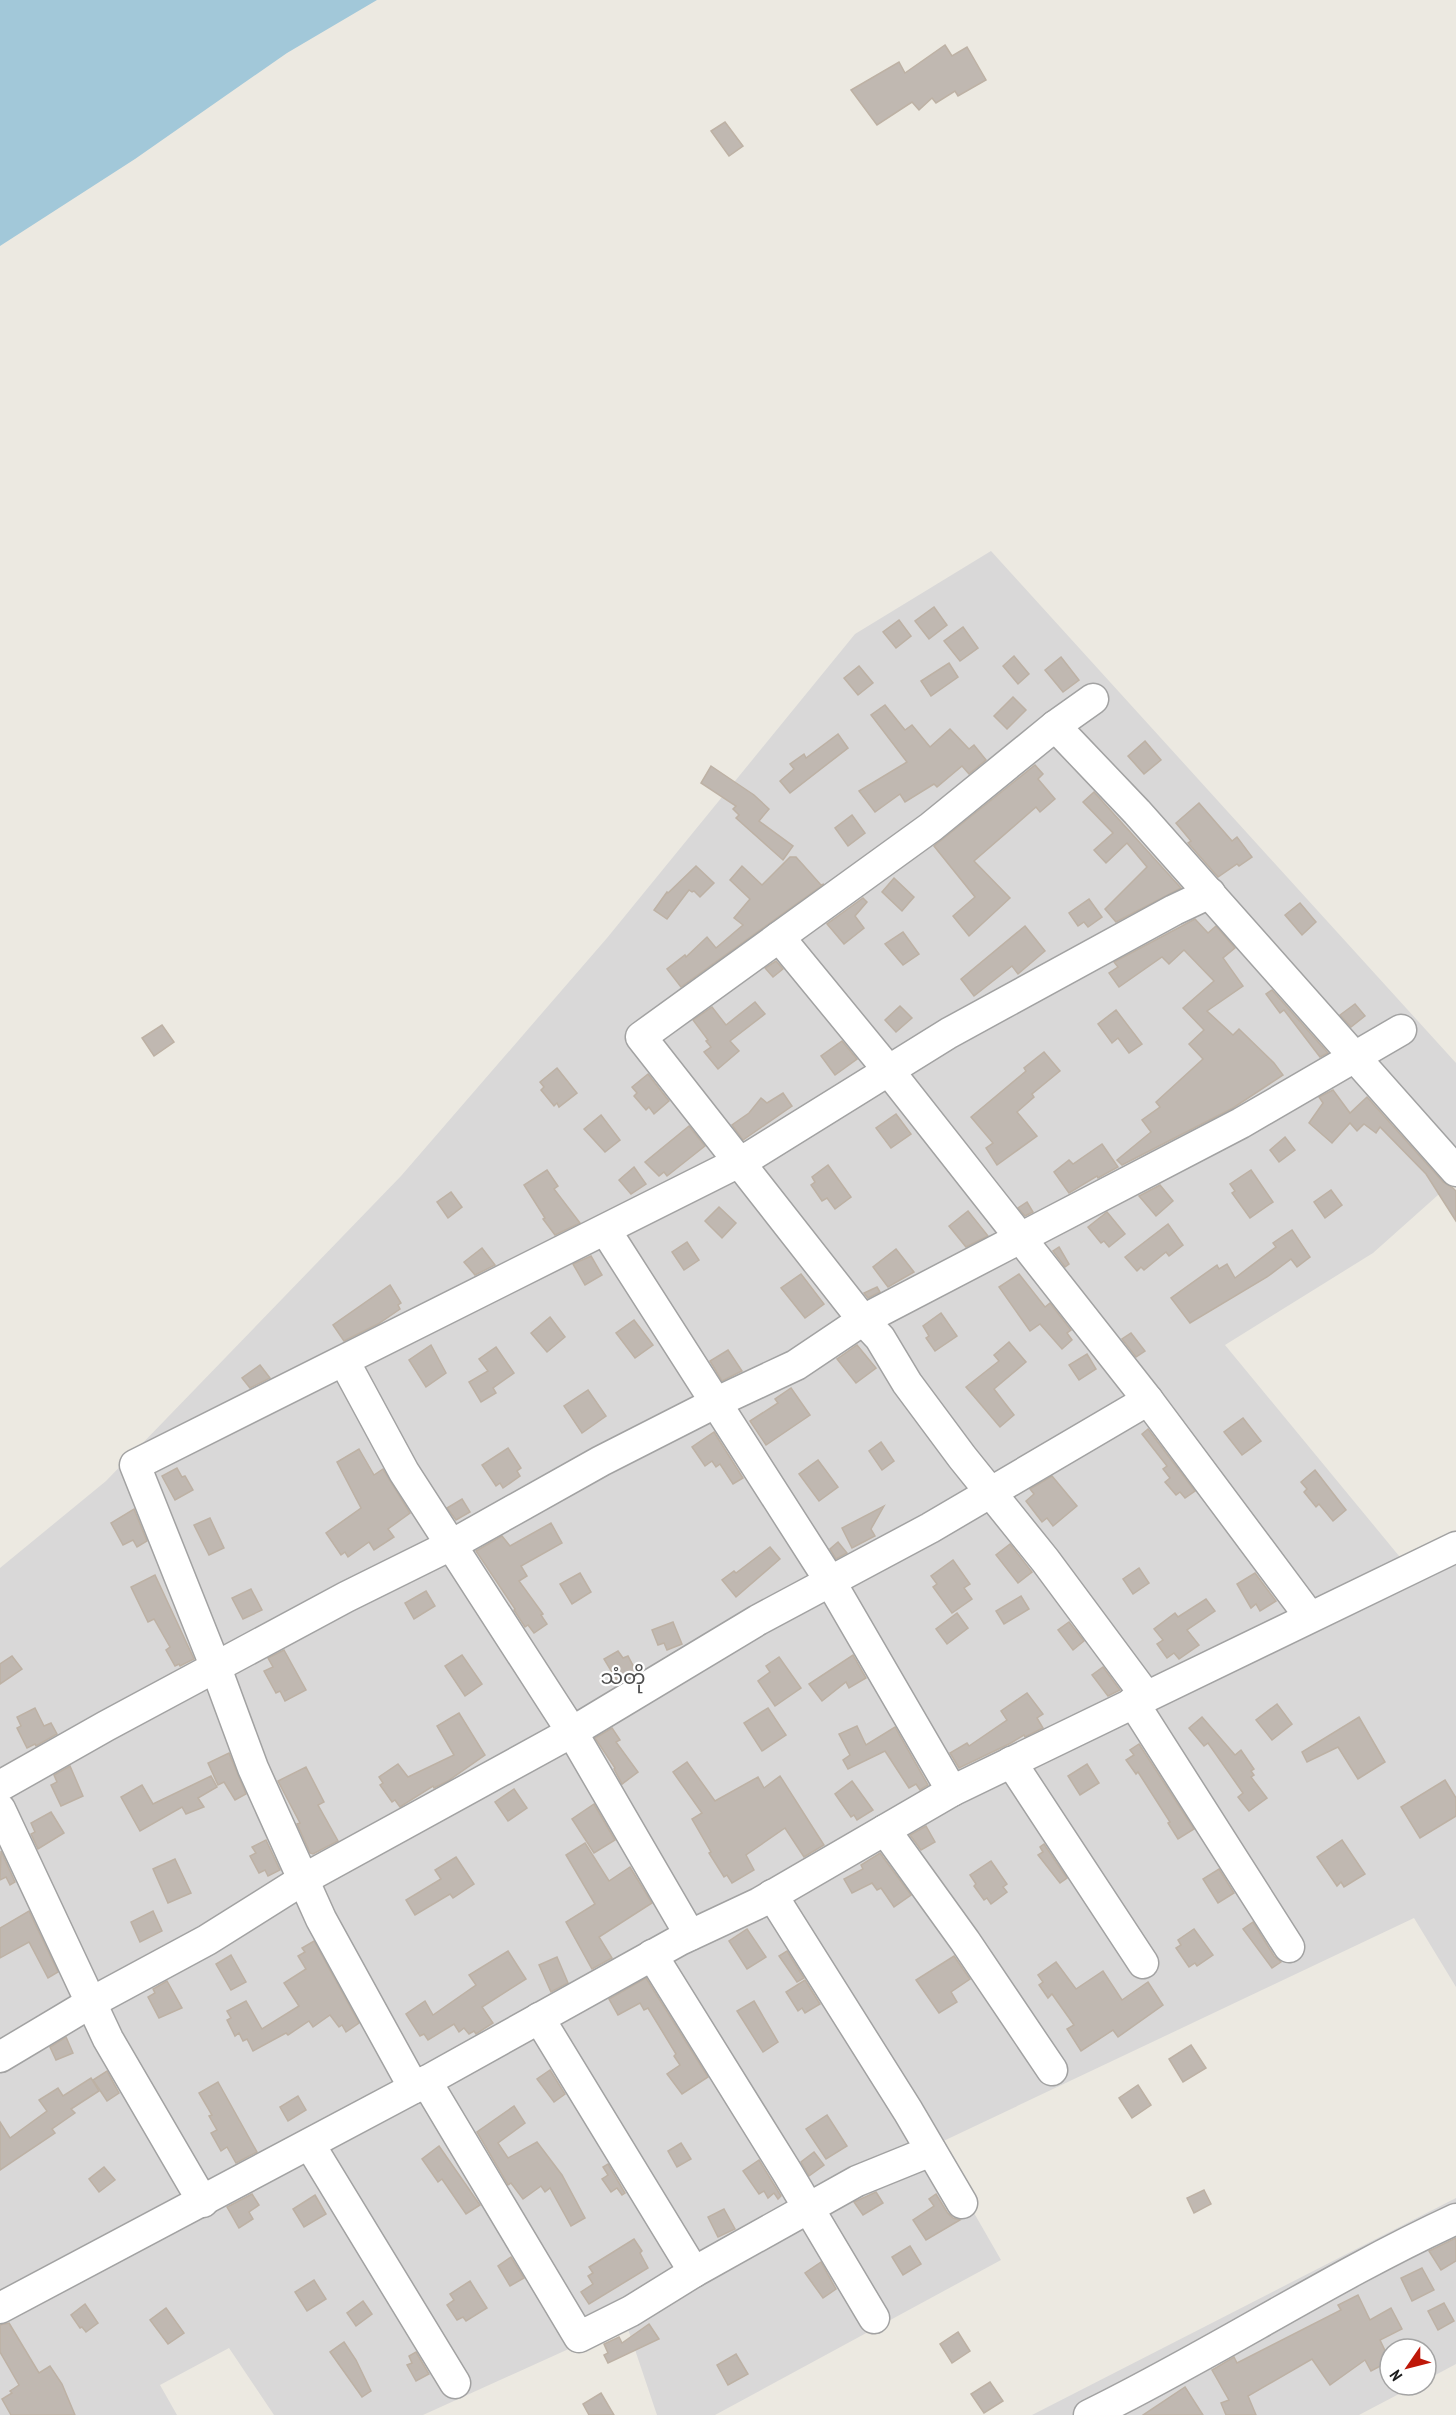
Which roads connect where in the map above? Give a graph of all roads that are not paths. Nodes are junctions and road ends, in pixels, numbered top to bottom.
1 (1093, 699) dead end
2 (1055, 726) junction
3 (1210, 893) junction
4 (779, 937) junction
5 (1401, 1030) dead end
6 (1356, 1057) junction
7 (888, 1071) junction
8 (738, 1163) junction
9 (1456, 1171) edge
10 (606, 1231) junction
11 (1020, 1240) junction
12 (863, 1320) junction
13 (344, 1361) junction
14 (1148, 1400) junction
15 (717, 1402) junction
16 (991, 1493) junction
17 (453, 1544) junction
18 (1456, 1548) edge
19 (830, 1581) junction
20 (1310, 1617) junction
21 (216, 1668) junction
22 (1139, 1699) junction
23 (572, 1732) junction
24 (1011, 1762) junction
25 (0, 1786) edge
26 (952, 1791) junction
27 (0, 1809) edge
28 (885, 1830) junction
29 (304, 1880) junction
30 (772, 1895) junction
31 (690, 1935) junction
32 (1289, 1947) dead end
33 (652, 1955) junction
34 (1143, 1963) dead end
35 (92, 2002) junction
36 (539, 2018) junction
37 (0, 2057) edge
38 (1052, 2070) dead end
39 (420, 2085) junction
40 (310, 2145) junction
41 (931, 2151) junction
42 (202, 2202) junction
43 (962, 2203) dead end
44 (809, 2209) junction
45 (1456, 2219) edge
46 (694, 2272) junction
47 (0, 2308) edge
48 (874, 2318) dead end
49 (455, 2383) dead end
50 (1089, 2415) edge

1 - 2 street
2 - 3 street
2 - 4 street
3 - 6 street
3 - 7 street
4 - 7 street
4 - 8 street
5 - 6 street
6 - 9 street
6 - 11 street
7 - 8 street
7 - 11 street
8 - 10 street
8 - 12 street
10 - 13 street
10 - 15 street
11 - 12 street
11 - 14 street
12 - 15 street
12 - 16 street
13 - 17 street
13 - 21 street
14 - 16 street
14 - 20 street
15 - 17 street
15 - 19 street
16 - 19 street
16 - 22 street
17 - 21 street
17 - 23 street
18 - 20 street
19 - 23 street
19 - 26 street
20 - 22 street
21 - 25 street
21 - 29 street
22 - 24 street
22 - 32 street
23 - 29 street
23 - 31 street
24 - 26 street
24 - 34 street
26 - 28 street
27 - 35 street
28 - 30 street
28 - 38 street
29 - 35 street
29 - 39 street
30 - 31 street
30 - 41 street
31 - 33 street
33 - 36 street
33 - 44 street
35 - 37 street
35 - 42 street
36 - 39 street
36 - 46 street
39 - 40 street
39 - 46 street
40 - 42 street
40 - 49 street
41 - 43 street
41 - 44 street
42 - 47 street
44 - 46 street
44 - 48 street
45 - 50 street

